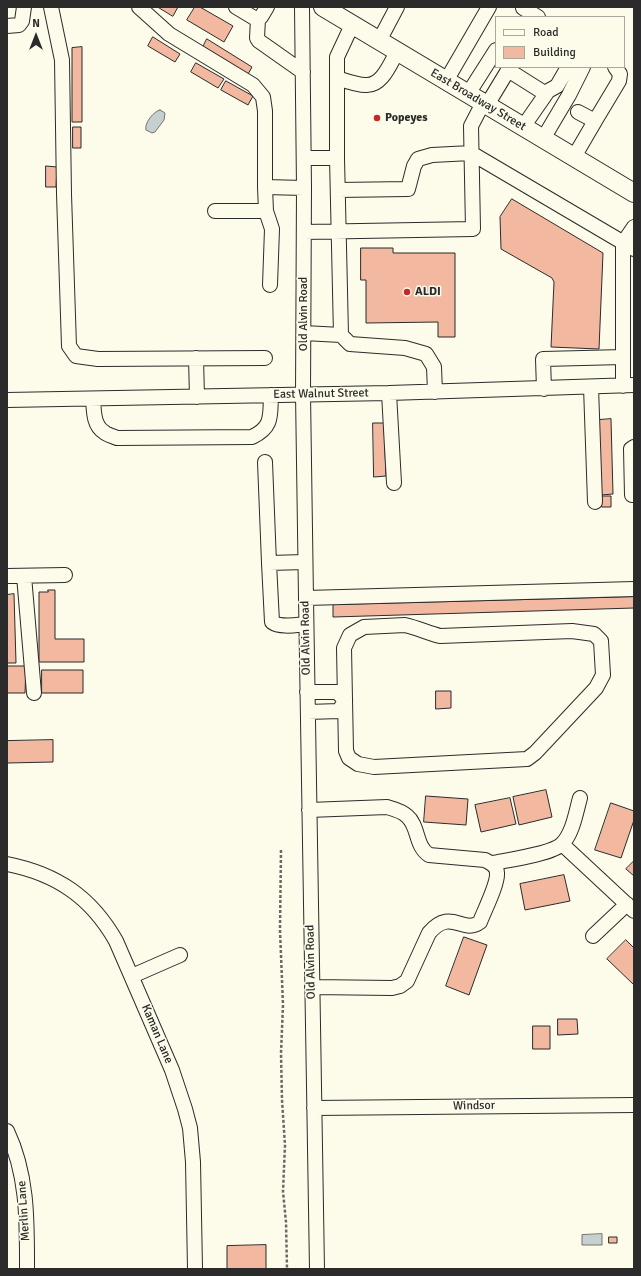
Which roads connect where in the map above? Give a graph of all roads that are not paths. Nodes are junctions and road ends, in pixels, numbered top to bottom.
1 (24, 7) edge
2 (50, 7) edge
3 (139, 7) edge
4 (236, 7) edge
5 (267, 7) edge
6 (302, 7) edge
7 (397, 7) edge
8 (489, 7) edge
9 (329, 9) edge
10 (520, 11) edge
11 (535, 16) edge
12 (258, 19) junction
13 (352, 25) junction
14 (7, 26) edge
15 (379, 41) junction
16 (397, 52) junction
17 (495, 53) edge
18 (567, 68) edge
19 (582, 68) edge
20 (616, 68) edge
21 (509, 69) edge
22 (303, 72) junction
23 (337, 78) junction
24 (446, 81) junction
25 (546, 94) junction
26 (480, 101) junction
27 (578, 112) dead end
28 (595, 121) junction
29 (523, 127) junction
30 (543, 139) junction
31 (471, 153) junction
32 (574, 157) junction
33 (304, 158) junction
34 (337, 158) junction
35 (265, 187) junction
36 (304, 188) junction
37 (338, 190) junction
38 (634, 193) edge
39 (215, 211) dead end
40 (266, 211) junction
41 (634, 226) edge
42 (304, 232) junction
43 (338, 232) junction
44 (629, 246) edge
45 (270, 285) dead end
46 (304, 333) junction
47 (342, 335) junction
48 (627, 351) edge
49 (196, 358) junction
50 (265, 358) dead end
51 (628, 385) edge
52 (591, 387) junction
53 (544, 389) junction
54 (435, 392) junction
55 (389, 393) junction
56 (303, 394) junction
57 (271, 395) junction
58 (197, 397) junction
59 (93, 398) junction
60 (7, 400) edge
61 (634, 447) edge
62 (265, 462) dead end
63 (394, 483) dead end
64 (634, 495) edge
65 (595, 502) dead end
66 (306, 562) junction
67 (269, 563) junction
68 (65, 575) dead end
69 (7, 576) edge
70 (24, 576) junction
71 (634, 589) edge
72 (306, 598) junction
73 (306, 624) junction
74 (307, 692) junction
75 (34, 693) dead end
76 (345, 700) junction
77 (308, 712) junction
78 (580, 798) dead end
79 (309, 810) junction
80 (562, 844) junction
81 (493, 863) junction
82 (7, 864) edge
83 (630, 908) edge
84 (594, 936) dead end
85 (180, 955) dead end
86 (132, 976) junction
87 (312, 987) junction
88 (634, 1105) edge
89 (314, 1108) junction
90 (7, 1131) edge
91 (27, 1269) edge
92 (195, 1269) edge
93 (317, 1269) edge

1 - 14 street
2 - 49 street
3 - 35 street
4 - 12 street
5 - 12 street
6 - 22 street, Old Alvin Road
7 - 15 street
8 - 24 street
9 - 13 main road, East Broadway Street
10 - 11 street
12 - 22 street
13 - 15 main road, East Broadway Street
13 - 23 street
15 - 16 main road, East Broadway Street
16 - 23 street
16 - 24 main road, East Broadway Street
17 - 26 street
18 - 25 street
19 - 30 street
20 - 28 street
21 - 25 street
21 - 26 street
22 - 33 street, Old Alvin Road
23 - 34 street
24 - 26 main road, East Broadway Street
25 - 29 street
26 - 29 main road, East Broadway Street
26 - 31 street
27 - 28 street
28 - 32 street
29 - 30 main road, East Broadway Street
30 - 32 main road, East Broadway Street
31 - 37 street
31 - 43 street
31 - 44 street
32 - 38 main road, East Broadway Street
33 - 34 street
33 - 36 street, Old Alvin Road
34 - 37 street
35 - 36 street
35 - 40 street
36 - 42 street, Old Alvin Road
37 - 43 street
39 - 40 street
40 - 45 street
41 - 44 street
42 - 43 street
42 - 46 street, Old Alvin Road
43 - 47 street
44 - 48 street
46 - 47 street
46 - 56 street, Old Alvin Road
47 - 54 street
48 - 51 street
48 - 53 street
49 - 50 street
49 - 58 street
51 - 52 street, East Walnut Street
52 - 53 street, East Walnut Street
52 - 65 street
53 - 54 street, East Walnut Street
54 - 55 street, East Walnut Street
55 - 56 street, East Walnut Street
55 - 63 street
56 - 57 street, East Walnut Street
56 - 66 street, Old Alvin Road
57 - 58 street, East Walnut Street
57 - 59 street
58 - 59 street, East Walnut Street
59 - 60 street, East Walnut Street
61 - 64 street
62 - 67 street
66 - 67 street
66 - 72 street, Old Alvin Road
67 - 73 street
68 - 70 street
69 - 70 street
70 - 75 street
71 - 72 street
72 - 73 street, Old Alvin Road
73 - 74 street, Old Alvin Road
74 - 76 street
74 - 77 street, Old Alvin Road
76 - 76 street
76 - 77 street
77 - 79 street, Old Alvin Road
78 - 80 street
79 - 81 street
79 - 87 street, Old Alvin Road
80 - 81 street
80 - 83 street
81 - 87 street
82 - 86 street, Kaman Lane
83 - 84 street
85 - 86 street
86 - 92 street, Kaman Lane
87 - 89 street, Old Alvin Road
88 - 89 street, Windsor
89 - 93 street, Old Alvin Road
90 - 91 street, Merlin Lane

